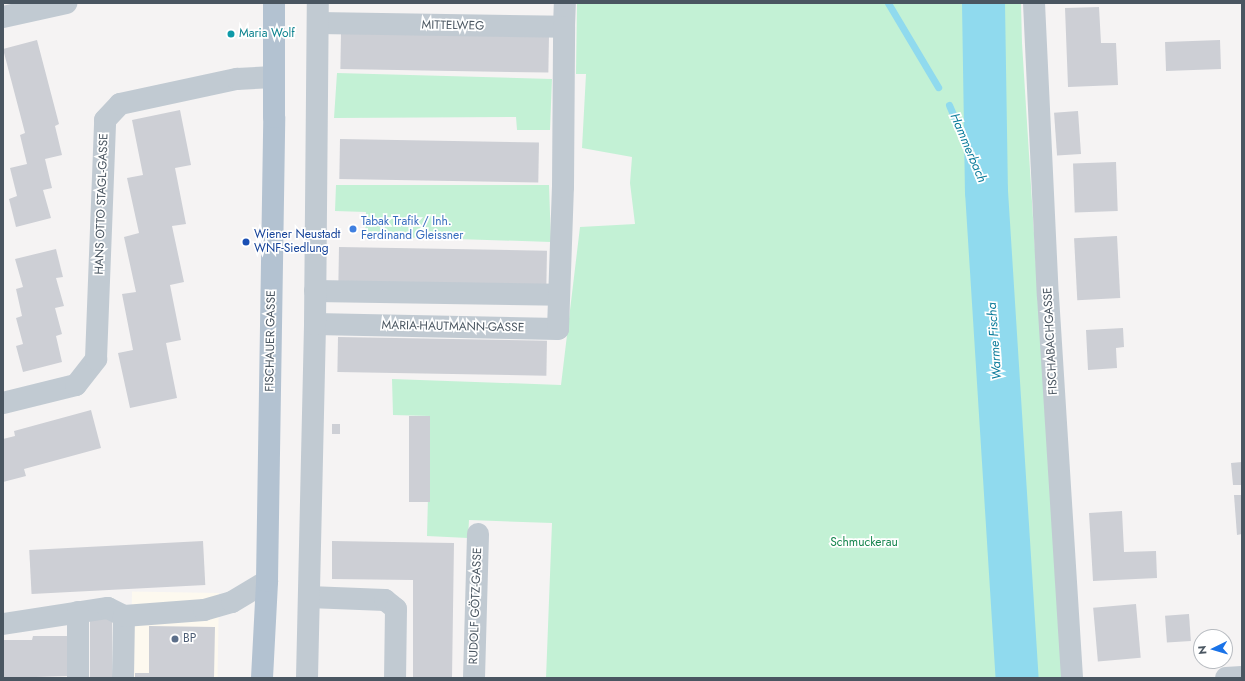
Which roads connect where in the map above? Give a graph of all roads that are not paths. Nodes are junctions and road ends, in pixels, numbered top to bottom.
1 (66, 3) edge
2 (274, 3) edge
3 (565, 3) edge
4 (1034, 3) edge
5 (318, 13) edge
6 (3, 18) edge
7 (564, 27) junction
8 (274, 77) junction
9 (315, 291) junction
10 (560, 295) junction
11 (315, 324) junction
12 (3, 403) edge
13 (478, 534) dead end
14 (267, 581) junction
15 (309, 597) junction
16 (78, 612) junction
17 (124, 616) junction
18 (3, 624) edge
19 (1242, 677) edge
20 (78, 678) edge
21 (123, 678) edge
22 (262, 678) edge
23 (307, 678) edge
24 (395, 678) edge
25 (474, 678) edge
26 (1072, 678) edge
27 (1226, 678) edge

1 - 6 street
2 - 8 main road, FISCHAUER GASSE
3 - 7 street
4 - 26 street, FISCHABACHGASSE
5 - 7 street, MITTELWEG
5 - 9 street
7 - 10 street, MARIA-HAUTMANN-GASSE
8 - 12 street, HANS OTTO STAGL-GASSE
8 - 14 main road, FISCHAUER GASSE
9 - 10 street
9 - 11 street
10 - 11 street, MARIA-HAUTMANN-GASSE
11 - 15 street
13 - 25 street, RUDOLF GÖTZ-GASSE
14 - 17 street
14 - 22 main road, FISCHAUER GASSE
15 - 23 street
15 - 24 street
16 - 17 street
16 - 18 street
16 - 20 street
17 - 21 street
19 - 27 street

